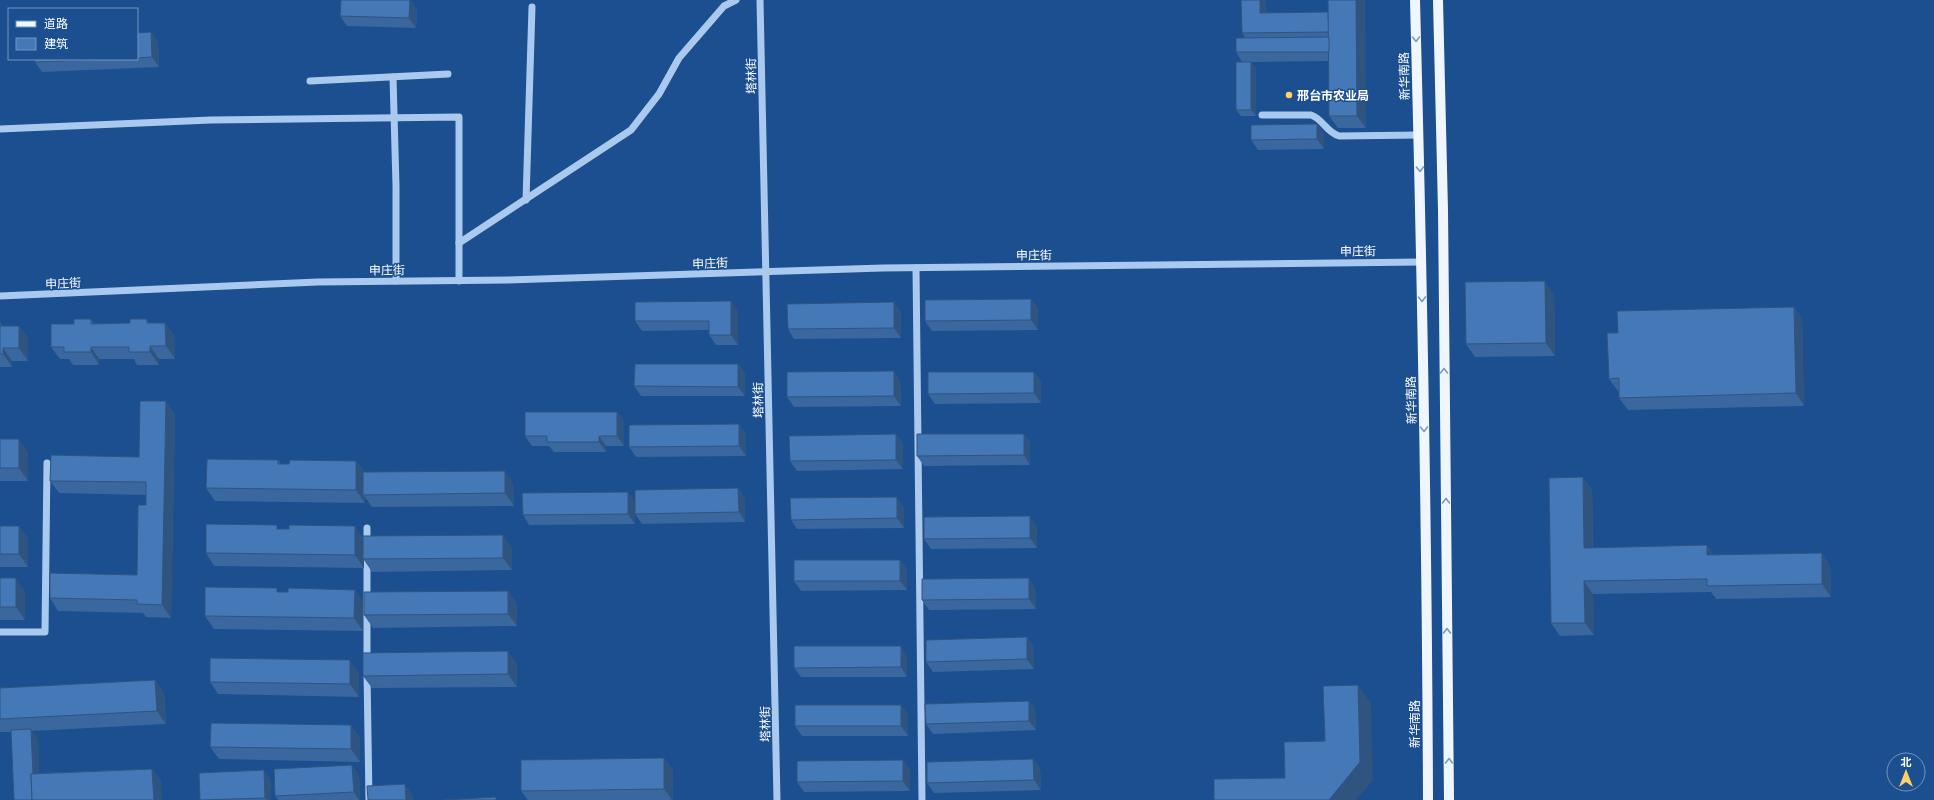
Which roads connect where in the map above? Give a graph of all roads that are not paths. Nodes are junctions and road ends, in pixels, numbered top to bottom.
1 (736, 0) edge
2 (760, 0) edge
3 (1415, 0) edge
4 (1438, 0) edge
5 (532, 7) dead end
6 (448, 74) dead end
7 (394, 77) junction
8 (310, 81) dead end
9 (1262, 115) dead end
10 (395, 118) junction
11 (0, 129) edge
12 (1419, 135) junction
13 (526, 200) junction
14 (459, 243) junction
15 (1422, 262) junction
16 (916, 268) junction
17 (767, 272) junction
18 (396, 281) junction
19 (459, 281) junction
20 (0, 296) edge
21 (47, 463) dead end
22 (367, 528) dead end
23 (0, 632) edge
24 (369, 800) edge
25 (777, 800) edge
26 (922, 800) edge
27 (1428, 800) edge
28 (1449, 800) edge

1 - 13 street
2 - 17 street, 塔林街
3 -> 12 main road, 新华南路
28 -> 4 main road
5 - 13 street
6 - 7 street
7 - 8 street
7 - 10 street
9 - 12 street
10 - 11 street
10 - 14 street
10 - 18 street
12 -> 15 main road, 新华南路
13 - 14 street
14 - 19 street
15 - 16 street, 申庄街
15 -> 27 main road, 新华南路
16 - 17 street, 申庄街
16 - 26 street
17 - 19 street, 申庄街
17 - 25 street, 塔林街
18 - 19 street, 申庄街
18 - 20 street, 申庄街
21 - 23 street
22 - 24 street

